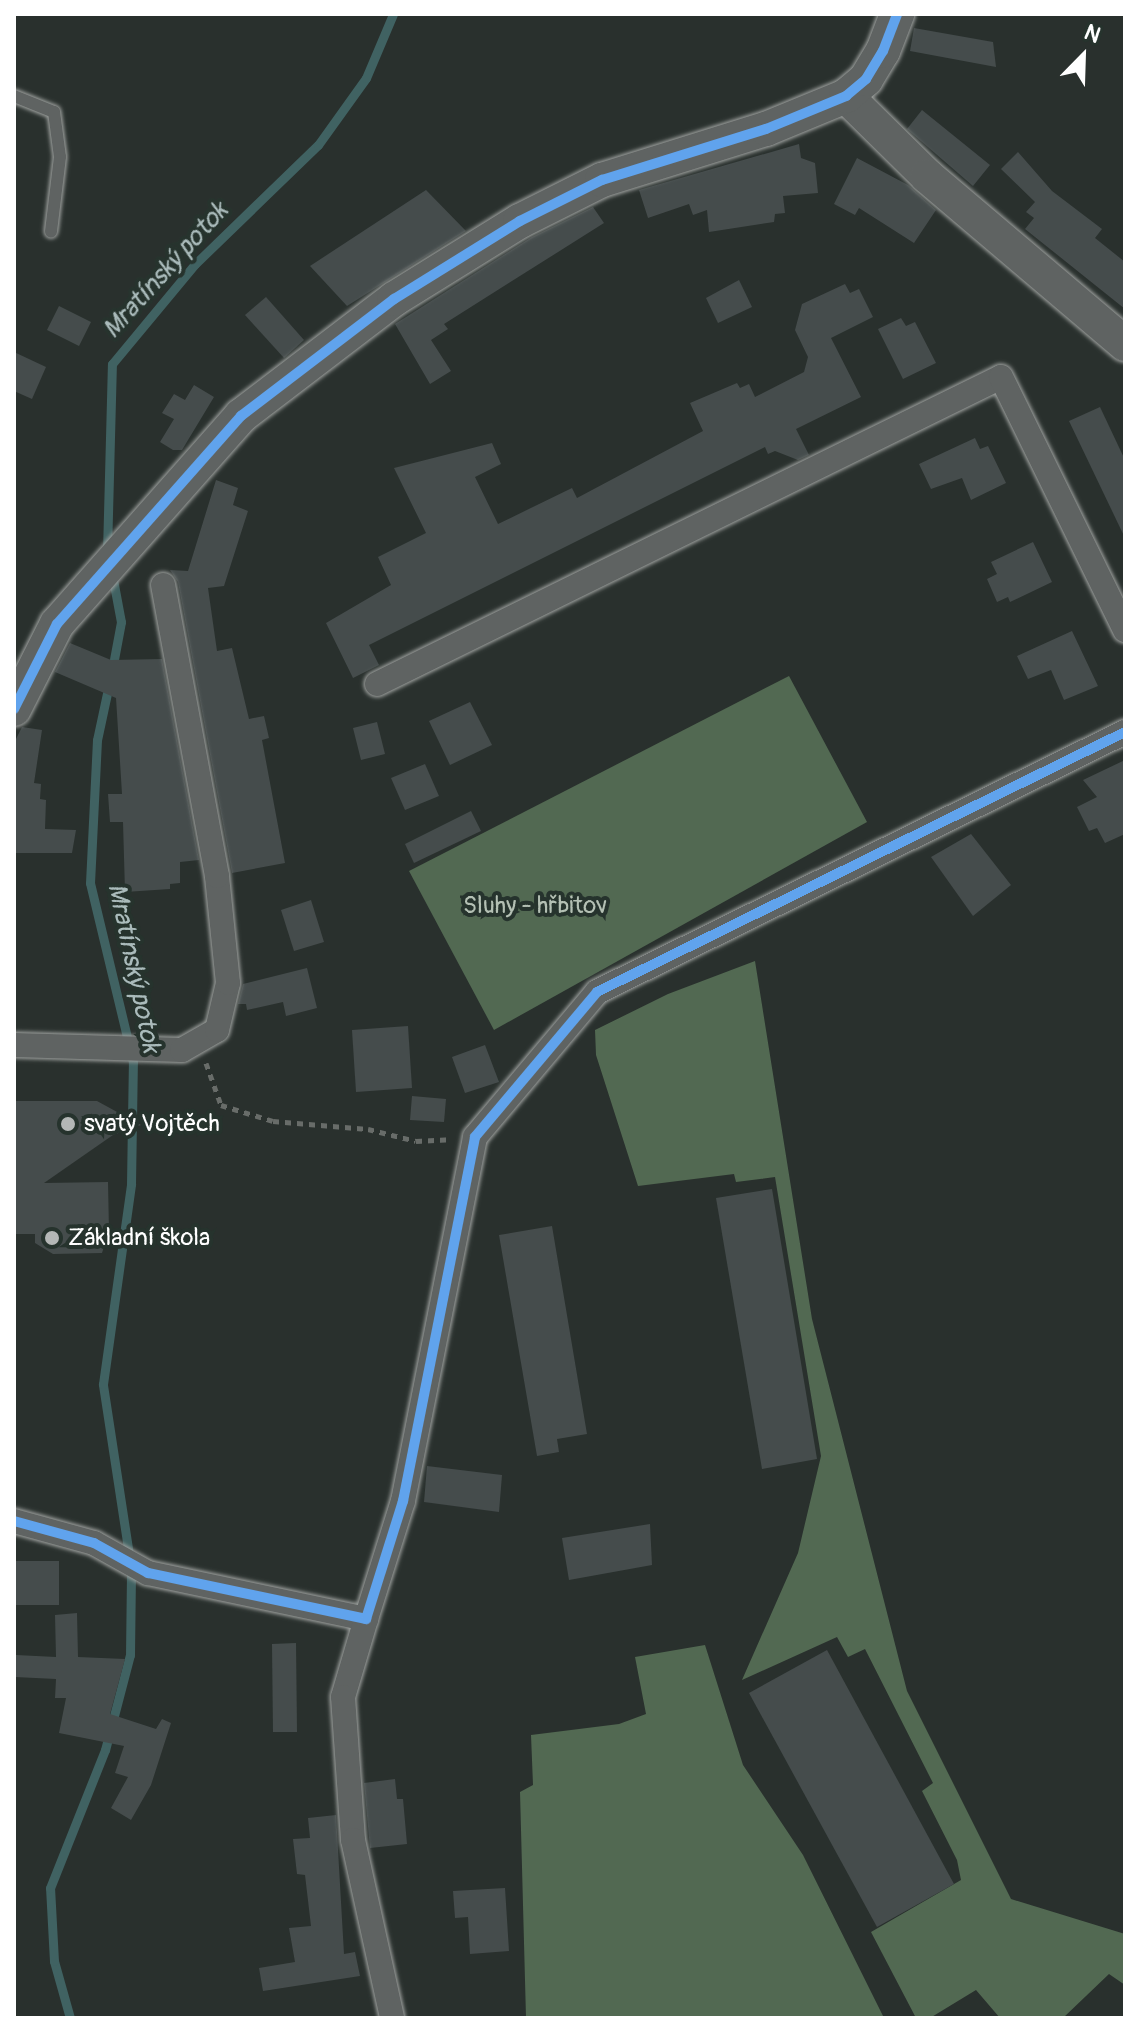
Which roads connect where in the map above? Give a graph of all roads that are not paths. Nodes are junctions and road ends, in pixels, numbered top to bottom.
1 (897, 14) edge
2 (14, 96) edge
3 (846, 96) junction
4 (51, 231) dead end
5 (1125, 344) edge
6 (163, 585) dead end
7 (1125, 630) edge
8 (377, 684) dead end
9 (14, 709) edge
10 (1125, 732) edge
11 (14, 1045) edge
12 (14, 1521) edge
13 (366, 1619) junction
14 (392, 2018) edge

1 - 3 street
2 - 4 lane
3 - 5 street
3 - 9 street
6 - 11 street
7 - 8 street
10 - 13 street
12 - 13 street
13 - 14 street

